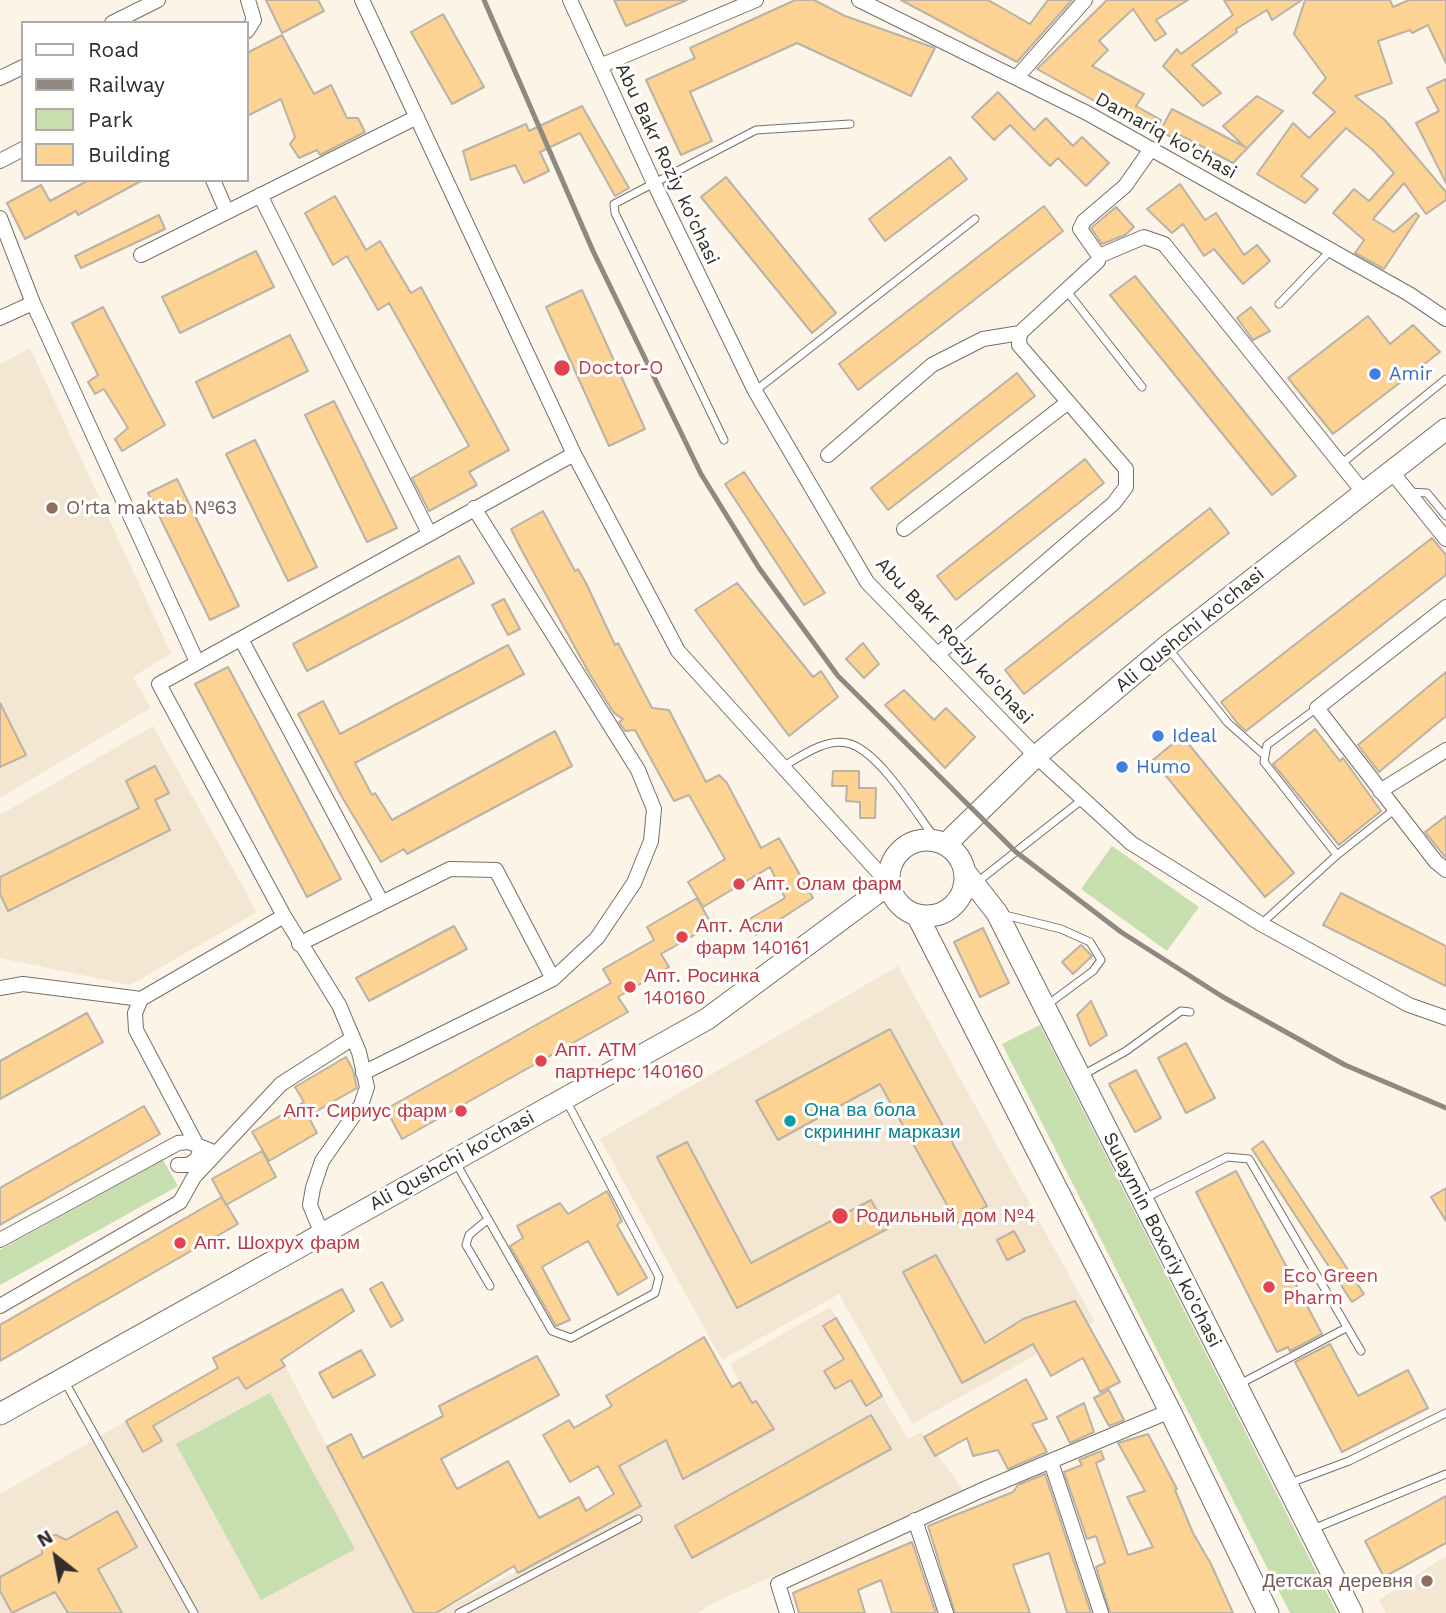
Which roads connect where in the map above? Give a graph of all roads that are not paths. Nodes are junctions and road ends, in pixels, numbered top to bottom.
1 (158, 0) edge
2 (248, 0) edge
3 (362, 0) edge
4 (570, 0) edge
5 (756, 0) edge
6 (859, 0) edge
7 (1085, 0) edge
8 (141, 8) junction
9 (116, 21) edge
10 (147, 21) edge
11 (248, 30) edge
12 (600, 66) junction
13 (21, 68) edge
14 (1018, 76) junction
15 (0, 78) edge
16 (416, 117) junction
17 (850, 124) dead end
18 (1152, 149) junction
19 (21, 150) edge
20 (0, 161) edge
21 (653, 181) junction
22 (215, 182) edge
23 (260, 195) junction
24 (227, 212) junction
25 (0, 218) edge
26 (975, 219) dead end
27 (1330, 251) junction
28 (141, 255) dead end
29 (1099, 256) junction
30 (1066, 290) junction
31 (33, 303) junction
32 (1279, 304) dead end
33 (0, 318) edge
34 (1446, 319) edge
35 (1020, 333) junction
36 (1446, 379) edge
37 (1142, 387) dead end
38 (755, 391) junction
39 (1067, 404) junction
40 (1446, 429) edge
41 (724, 440) dead end
42 (573, 454) junction
43 (828, 455) dead end
44 (1341, 464) junction
45 (1391, 471) junction
46 (1408, 492) junction
47 (1364, 493) junction
48 (474, 508) junction
49 (1446, 516) edge
50 (904, 529) dead end
51 (429, 533) junction
52 (1446, 539) edge
53 (1446, 607) edge
54 (241, 639) junction
55 (1167, 646) junction
56 (937, 655) junction
57 (197, 662) junction
58 (1317, 708) junction
59 (1446, 750) edge
60 (1263, 754) junction
61 (1037, 756) junction
62 (781, 768) junction
63 (1380, 791) junction
64 (1083, 799) junction
65 (1394, 810) junction
66 (942, 842) junction
67 (1337, 855) junction
68 (1446, 870) edge
69 (969, 878) junction
70 (889, 884) junction
71 (381, 901) junction
72 (997, 913) junction
73 (918, 915) junction
74 (284, 916) junction
75 (1261, 924) junction
76 (299, 944) junction
77 (934, 945) junction
78 (553, 979) junction
79 (0, 988) edge
80 (141, 999) junction
81 (1043, 1008) junction
82 (1191, 1012) dead end
83 (1446, 1018) edge
84 (353, 1038) junction
85 (363, 1073) junction
86 (1079, 1077) junction
87 (565, 1098) junction
88 (197, 1146) junction
89 (216, 1153) junction
90 (454, 1160) junction
91 (178, 1165) dead end
92 (1142, 1199) junction
93 (487, 1220) junction
94 (322, 1234) junction
95 (0, 1240) edge
96 (490, 1286) dead end
97 (0, 1306) edge
98 (1346, 1328) junction
99 (1361, 1351) dead end
100 (63, 1379) junction
101 (1236, 1386) junction
102 (1170, 1411) junction
103 (1446, 1413) edge
104 (0, 1414) edge
105 (1051, 1462) junction
106 (1446, 1474) edge
107 (1286, 1485) junction
108 (638, 1519) dead end
109 (915, 1520) junction
110 (1309, 1531) junction
111 (194, 1613) edge
112 (459, 1613) edge
113 (787, 1613) edge
114 (946, 1613) edge
115 (1101, 1613) edge
116 (1268, 1613) edge
117 (1352, 1613) edge

1 - 8 street
2 - 11 street
3 - 16 street
4 - 12 street, Abu Bakr Roziy ko'chasi
5 - 12 street
6 - 14 street, Damariq ko'chasi
7 - 14 street
8 - 9 street
8 - 10 street
12 - 21 street, Abu Bakr Roziy ko'chasi
13 - 15 street
14 - 18 street, Damariq ko'chasi
16 - 23 street
16 - 42 street
17 - 21 lane
18 - 27 street, Damariq ko'chasi
18 - 29 street
19 - 20 street
21 - 38 street, Abu Bakr Roziy ko'chasi
21 - 41 lane
22 - 24 street
23 - 24 street
23 - 51 street
24 - 28 street
25 - 31 street
26 - 38 lane
27 - 32 lane
27 - 34 street, Damariq ko'chasi
29 - 30 street
29 - 44 street
30 - 35 street
30 - 37 lane
31 - 33 street
31 - 57 street
35 - 39 street
35 - 43 street
36 - 44 lane
38 - 56 street, Abu Bakr Roziy ko'chasi
39 - 50 street
39 - 56 street
40 - 45 main road, Ali Qushchi ko'chasi
42 - 48 street
42 - 62 street
44 - 47 street
45 - 46 street
45 - 47 main road, Ali Qushchi ko'chasi
46 - 49 lane
46 - 52 street
47 - 55 main road, Ali Qushchi ko'chasi
48 - 51 street
48 - 78 street
51 - 54 street
53 - 58 street
54 - 57 street
54 - 71 street
55 - 60 lane
55 - 61 main road, Ali Qushchi ko'chasi
56 - 61 street, Abu Bakr Roziy ko'chasi
57 - 74 street
58 - 60 lane
58 - 63 street
59 - 63 street
60 - 67 lane
61 - 64 street, Abu Bakr Roziy ko'chasi
61 - 66 main road, Ali Qushchi ko'chasi
62 - 66 lane
62 - 70 street
63 - 65 street
64 - 69 lane
64 - 75 street, Abu Bakr Roziy ko'chasi
65 - 67 lane
65 - 68 street
66 - 69 main road
66 - 70 main road
67 - 75 lane
69 - 72 main road, Sulaymin Boxoriy ko'chasi
69 - 73 main road
70 - 73 main road
70 - 87 main road, Ali Qushchi ko'chasi
71 - 76 street
71 - 78 street
72 - 77 main road
72 - 81 main road, Sulaymin Boxoriy ko'chasi
72 - 81 lane
73 - 77 main road
74 - 76 street
74 - 80 street
75 - 83 street, Abu Bakr Roziy ko'chasi
76 - 84 street
77 - 102 main road
78 - 85 street
79 - 80 street
80 - 88 street
81 - 86 main road, Sulaymin Boxoriy ko'chasi
82 - 86 lane
84 - 85 street
84 - 89 street
85 - 94 street
86 - 92 main road, Sulaymin Boxoriy ko'chasi
87 - 90 main road, Ali Qushchi ko'chasi
87 - 93 lane
88 - 89 street
88 - 91 street
88 - 95 street
89 - 97 street
90 - 93 lane
90 - 94 main road, Ali Qushchi ko'chasi
92 - 98 lane
92 - 101 main road, Sulaymin Boxoriy ko'chasi
93 - 96 lane
94 - 100 main road, Ali Qushchi ko'chasi
98 - 99 lane
98 - 101 lane
100 - 104 main road, Ali Qushchi ko'chasi
100 - 111 lane
101 - 107 main road, Sulaymin Boxoriy ko'chasi
102 - 105 street
102 - 116 main road
103 - 107 lane
105 - 109 street
105 - 115 street
106 - 110 lane
107 - 110 main road, Sulaymin Boxoriy ko'chasi
108 - 112 lane
109 - 113 street
109 - 114 street
110 - 117 main road, Sulaymin Boxoriy ko'chasi

